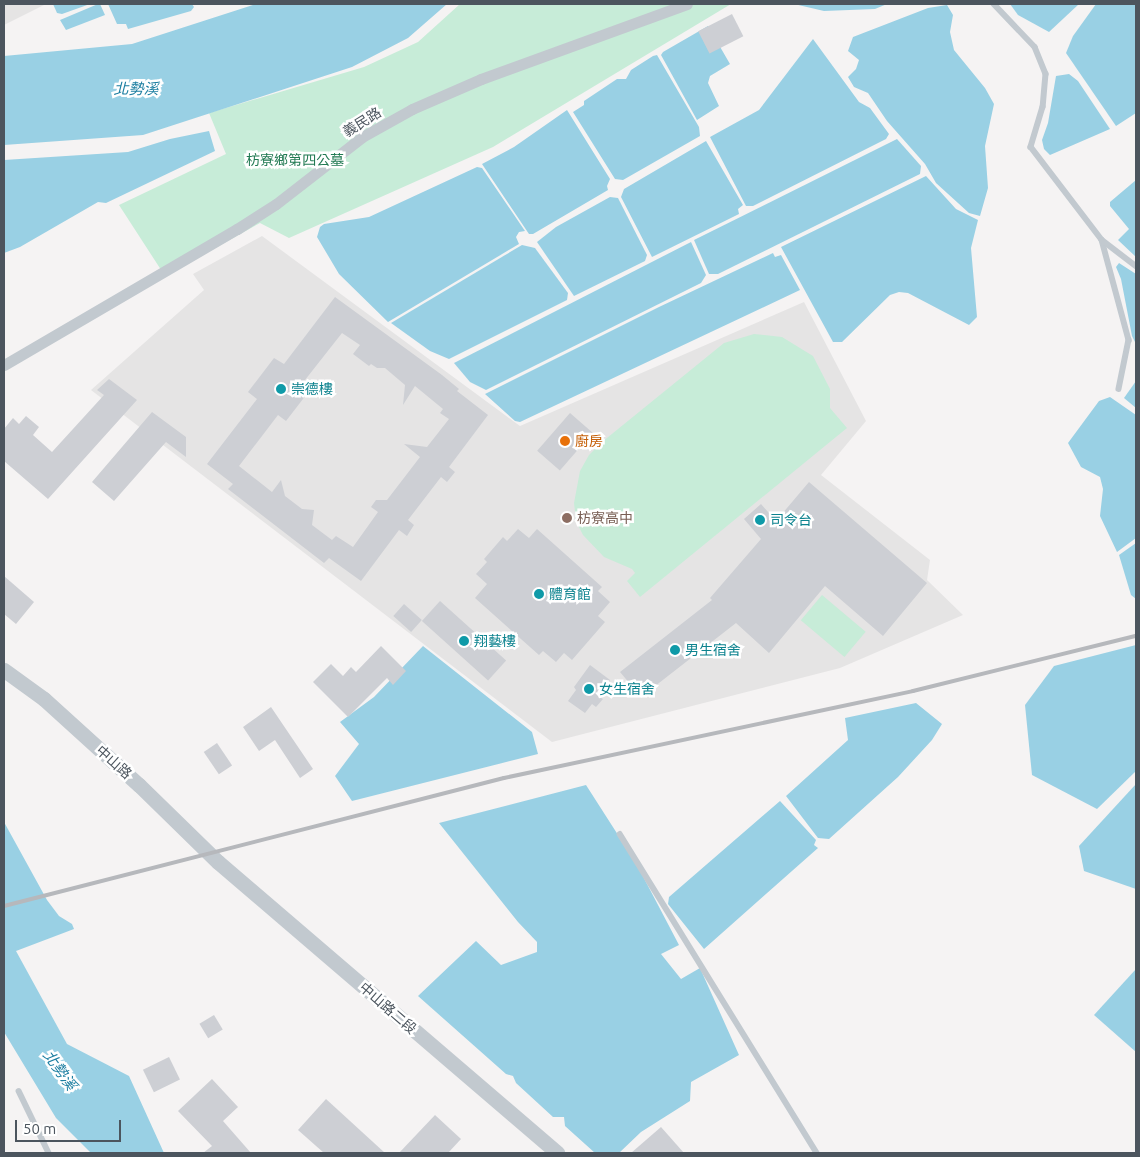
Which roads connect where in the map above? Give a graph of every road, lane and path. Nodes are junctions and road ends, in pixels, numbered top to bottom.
1 (688, 4) edge
2 (994, 4) edge
3 (1102, 240) junction
4 (1136, 266) edge
5 (4, 365) edge
6 (1119, 389) dead end
7 (6, 670) edge
8 (620, 834) dead end
9 (218, 862) joint
10 (19, 1091) dead end
11 (49, 1153) edge
12 (557, 1153) edge
13 (817, 1153) edge

1 - 5 street, 義民路
2 - 3 lane
3 - 4 lane
3 - 6 lane
7 - 9 street, 中山路
8 - 13 lane
9 - 12 street, 中山路二段
10 - 11 lane

